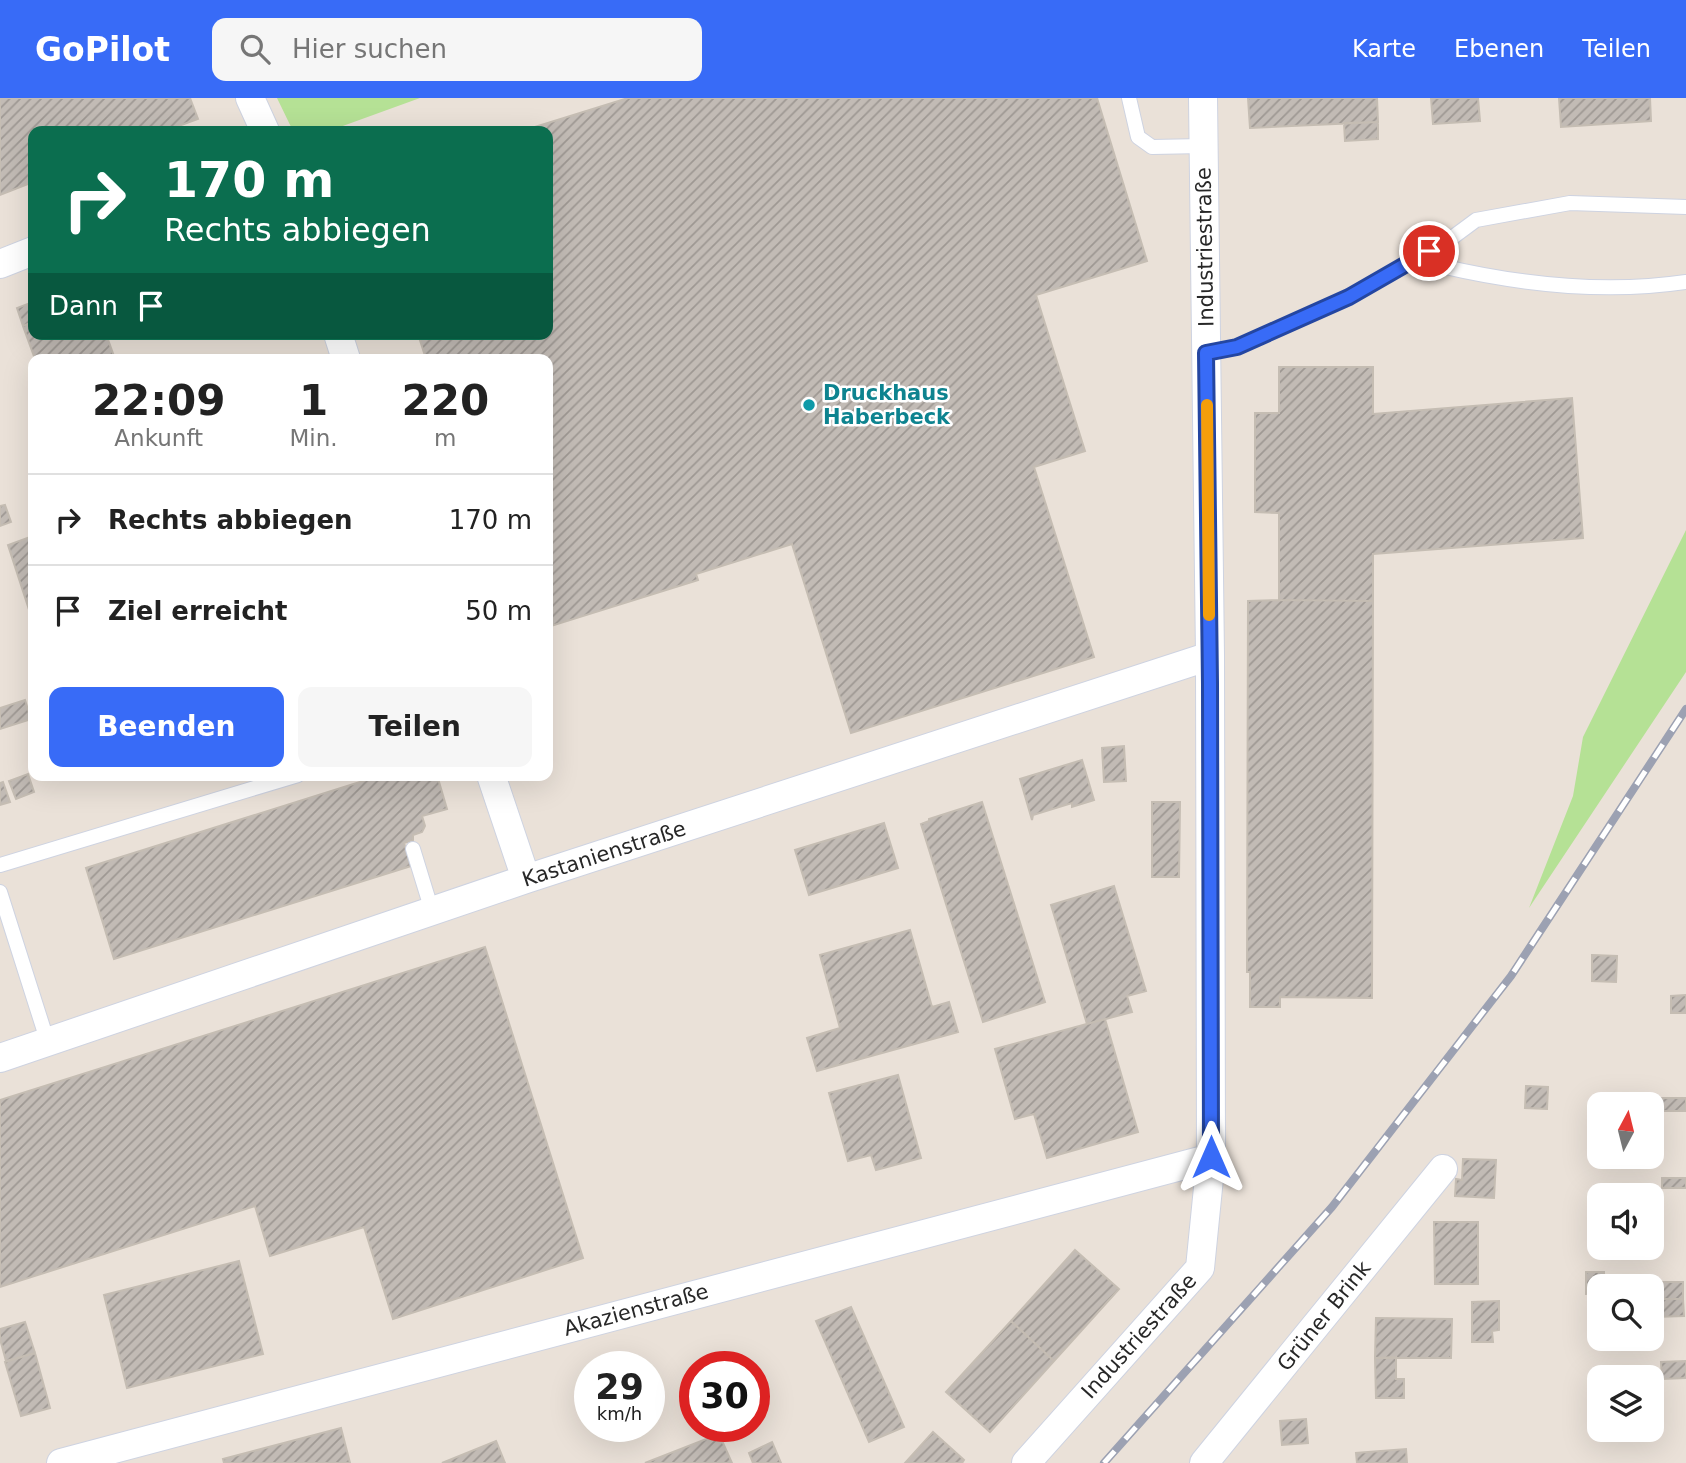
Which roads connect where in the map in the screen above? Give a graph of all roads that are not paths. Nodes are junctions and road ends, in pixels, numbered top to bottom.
1 (250, 98) edge
2 (1129, 98) edge
3 (1203, 98) edge
4 (263, 126) edge
5 (1203, 146) junction
6 (1686, 207) edge
7 (1449, 240) junction
8 (28, 253) edge
9 (0, 264) edge
10 (1686, 282) edge
11 (1206, 353) junction
12 (1210, 656) junction
13 (278, 781) edge
14 (493, 781) edge
15 (413, 849) dead end
16 (0, 864) edge
17 (526, 879) junction
18 (0, 892) edge
19 (432, 911) junction
20 (48, 1042) junction
21 (0, 1058) edge
22 (1211, 1157) junction
23 (1443, 1169) dead end
24 (61, 1463) edge
25 (1026, 1463) edge
26 (1204, 1463) edge

1 - 4 street
2 - 5 lane
3 - 5 street, Industriestraße
5 - 11 street, Industriestraße
6 - 7 lane
7 - 10 lane
7 - 11 lane
8 - 9 street
11 - 12 street, Industriestraße
12 - 17 street, Kastanienstraße
12 - 22 street, Industriestraße
13 - 16 lane
14 - 17 street
15 - 19 lane
17 - 19 street, Kastanienstraße
18 - 20 lane
19 - 20 street, Kastanienstraße
20 - 21 street, Kastanienstraße
22 - 24 street, Akazienstraße
22 - 25 street, Industriestraße
23 - 26 street, Grüner Brink

